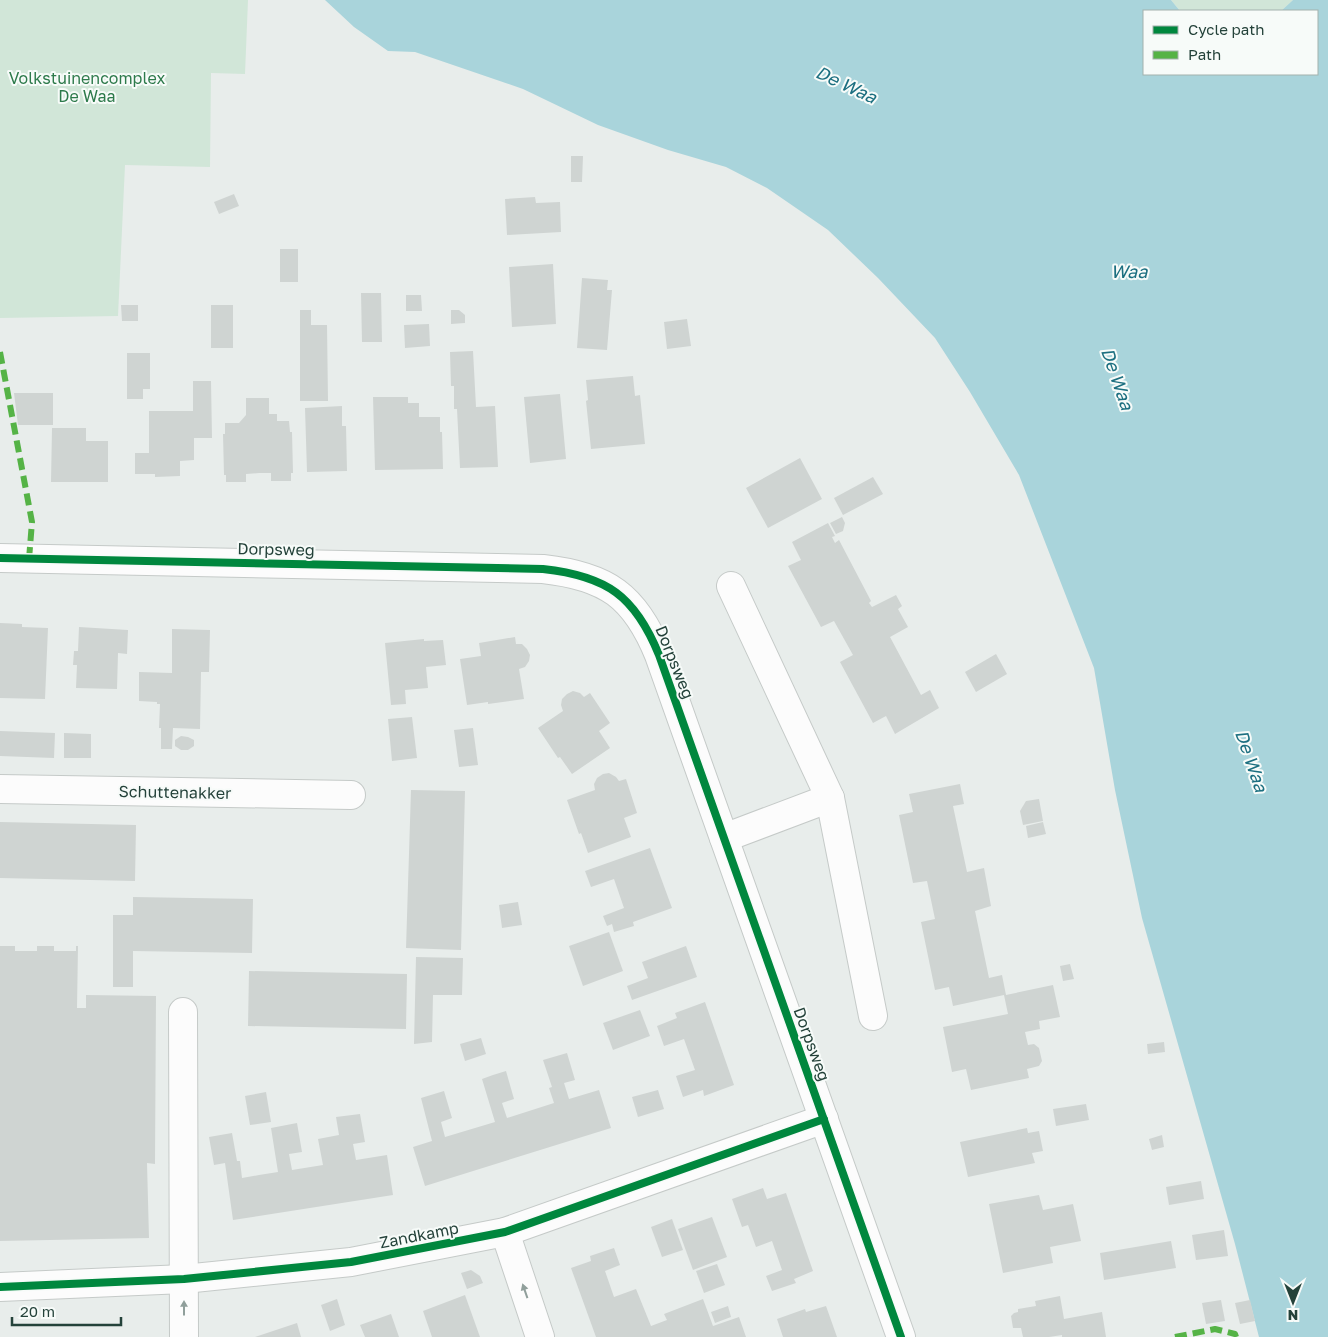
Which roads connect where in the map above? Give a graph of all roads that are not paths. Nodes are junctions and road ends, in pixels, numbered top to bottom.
1 (0, 558) edge
2 (731, 586) dead end
3 (0, 789) edge
4 (351, 795) dead end
5 (830, 798) junction
6 (724, 838) junction
7 (183, 1012) dead end
8 (873, 1016) dead end
9 (824, 1118) junction
10 (505, 1232) junction
11 (184, 1279) junction
12 (0, 1287) edge
13 (184, 1337) edge
14 (540, 1337) edge
15 (902, 1337) edge

1 - 6 street, Dorpsweg
2 - 5 street
3 - 4 street, Schuttenakker
5 - 6 street
5 - 8 street
6 - 9 street, Dorpsweg
7 - 11 street
9 - 10 street, Zandkamp
9 - 15 street, Dorpsweg
10 - 11 street, Zandkamp
14 -> 10 street
11 - 12 street, Zandkamp
13 -> 11 street

